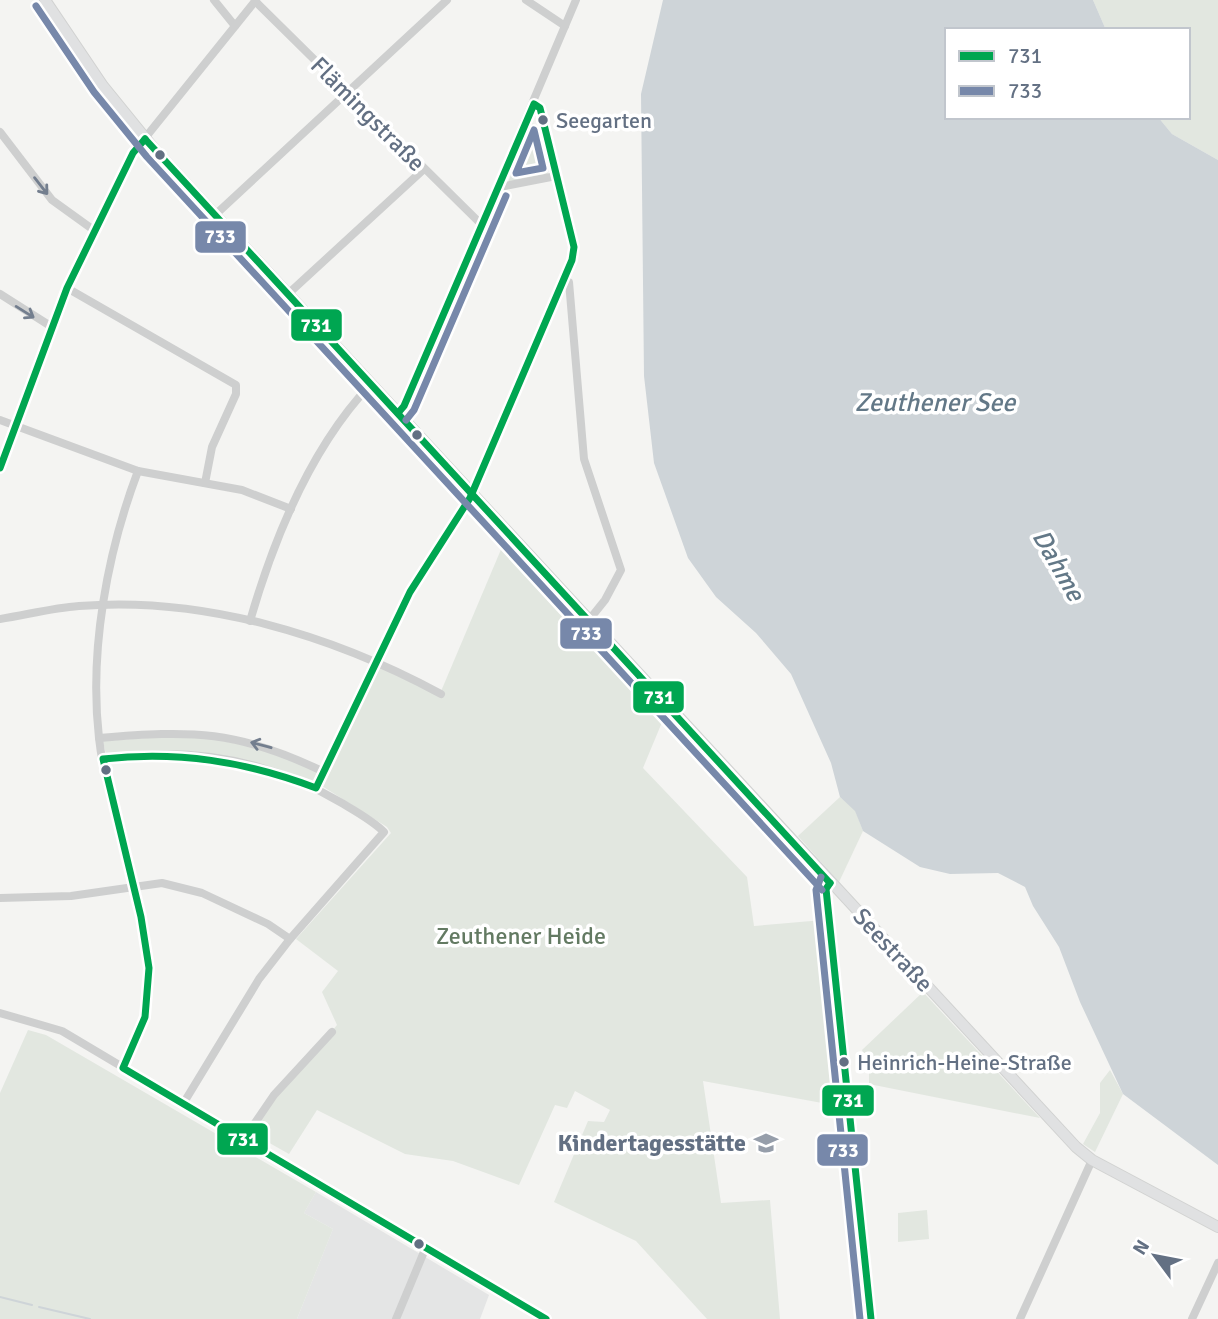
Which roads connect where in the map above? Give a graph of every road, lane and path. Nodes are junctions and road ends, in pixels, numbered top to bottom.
1 (45, 0) edge
2 (214, 0) edge
3 (447, 0) edge
4 (526, 0) edge
5 (576, 0) edge
6 (255, 1) edge
7 (235, 26) junction
8 (565, 26) junction
9 (347, 92) junction
10 (534, 104) junction
11 (0, 132) edge
12 (145, 139) junction
13 (424, 169) junction
14 (556, 176) junction
15 (500, 184) junction
16 (215, 215) junction
17 (482, 225) junction
18 (95, 231) junction
19 (564, 280) junction
20 (66, 288) junction
21 (0, 294) edge
22 (288, 294) junction
23 (52, 327) junction
24 (371, 384) junction
25 (398, 413) junction
26 (0, 419) edge
27 (15, 426) junction
28 (0, 468) edge
29 (138, 471) junction
30 (205, 483) junction
31 (472, 493) junction
32 (292, 509) junction
33 (105, 604) junction
34 (0, 620) edge
35 (589, 620) junction
36 (250, 621) junction
37 (376, 662) junction
38 (441, 694) dead end
39 (99, 738) junction
40 (103, 759) junction
41 (324, 772) junction
42 (316, 788) junction
43 (830, 883) junction
44 (133, 885) junction
45 (0, 898) edge
46 (290, 939) junction
47 (0, 1013) edge
48 (332, 1032) dead end
49 (123, 1068) junction
50 (183, 1104) junction
51 (244, 1139) junction
52 (1092, 1160) junction
53 (1218, 1227) edge
54 (426, 1247) junction
55 (1218, 1263) edge
56 (396, 1319) edge
57 (545, 1319) edge
58 (871, 1319) edge
59 (1020, 1319) edge
60 (1192, 1319) edge

1 - 12 main road, Seestraße
2 - 7 street
3 - 9 street
4 - 8 street
5 - 8 street
6 - 7 street
6 - 9 street, Flämingstraße
7 - 12 street
8 - 10 street
9 - 13 street, Flämingstraße
9 - 16 street
10 - 14 street
10 - 15 street
11 -> 18 street
12 - 16 main road, Seestraße
12 - 18 street
13 - 17 street, Flämingstraße
13 - 22 street
14 - 15 street
14 - 19 street
15 - 17 street
16 - 22 main road, Seestraße
17 - 25 street
18 - 20 street
19 - 31 street
19 - 35 street
20 - 23 street
20 - 30 street
21 -> 23 street
22 - 24 main road, Seestraße
23 - 27 street
24 - 25 main road, Seestraße
24 - 32 street
25 - 31 main road, Seestraße
26 - 27 street
27 - 28 street
27 - 29 street
29 - 30 street
29 - 33 street
30 - 32 street
31 - 35 main road, Seestraße
31 - 37 street
32 - 36 street
33 - 34 street
33 - 36 street
33 - 39 street
35 - 43 main road, Seestraße
36 - 37 street
37 - 38 street
37 - 41 street
39 - 40 street
41 -> 39 street
40 - 42 street
40 - 44 street
41 - 42 street
42 - 46 street
43 - 52 main road, Seestraße
43 - 58 street
44 - 45 street
44 - 46 street
44 - 49 street
46 - 50 street
47 - 49 street
48 - 51 street
49 - 50 street
50 - 51 street
51 - 54 street
52 - 53 main road, Seestraße
52 - 59 street
54 - 56 street
54 - 57 street
55 - 60 street

